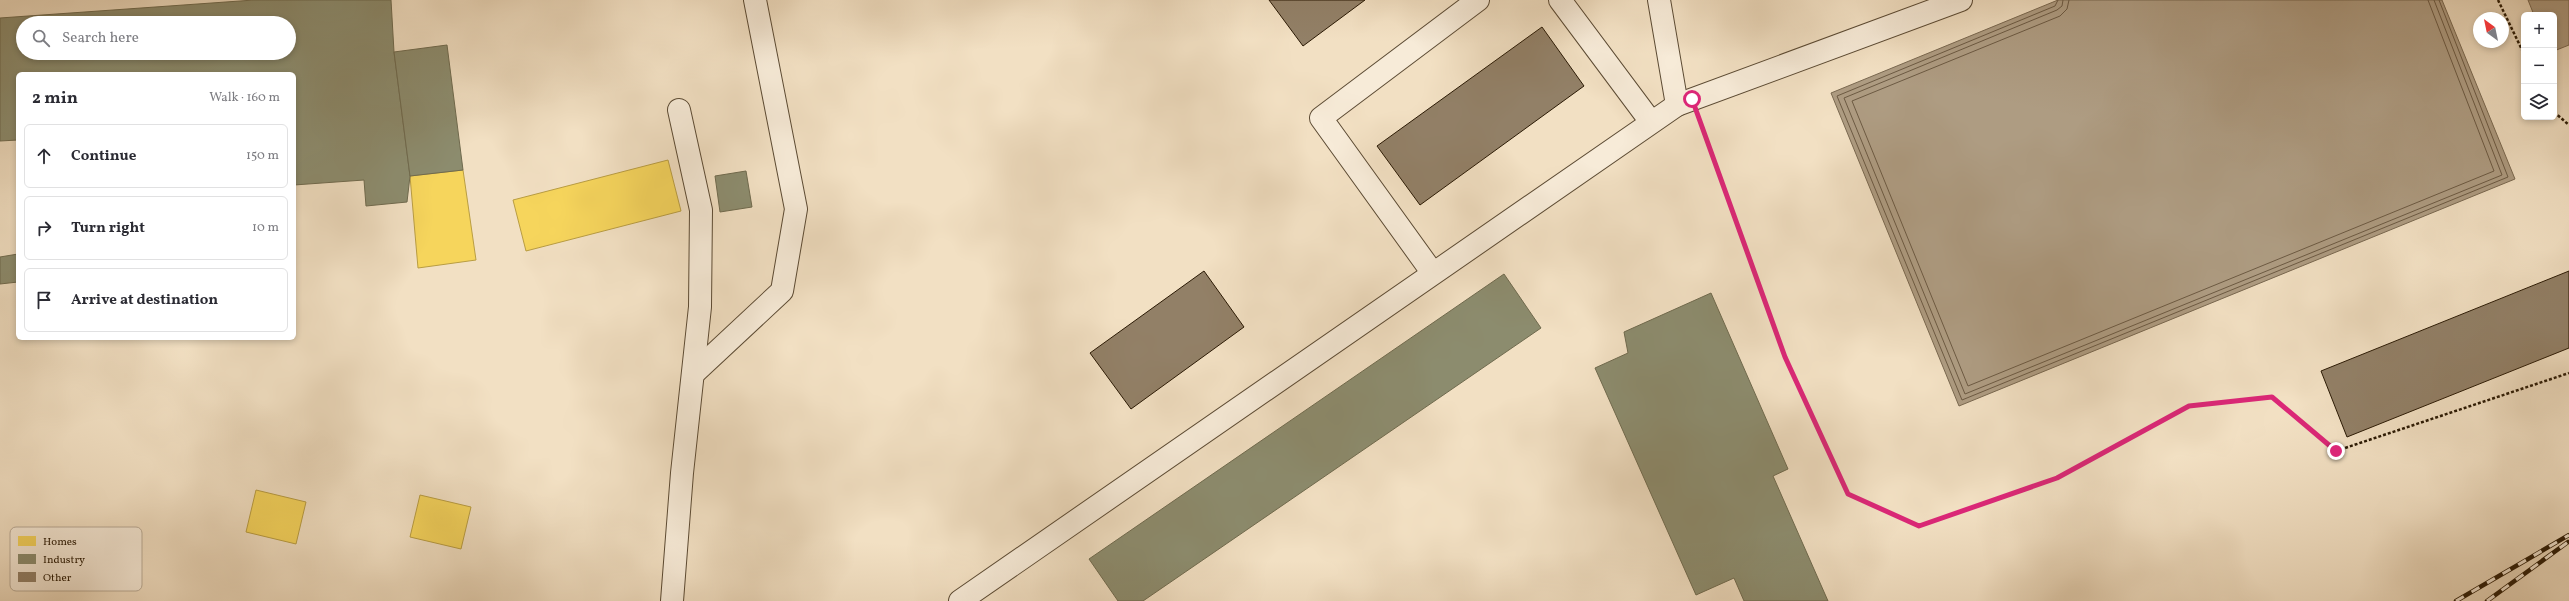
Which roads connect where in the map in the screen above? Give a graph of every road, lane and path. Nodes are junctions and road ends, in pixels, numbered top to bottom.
1 (755, 0) edge
2 (1478, 0) edge
3 (1560, 0) edge
4 (1659, 0) edge
5 (1961, 0) edge
6 (2498, 0) edge
7 (2521, 48) edge
8 (1685, 102) junction
9 (679, 110) dead end
10 (2557, 115) edge
11 (1651, 122) junction
12 (2569, 125) edge
13 (1432, 272) junction
14 (2569, 373) edge
15 (693, 374) junction
16 (672, 601) edge
17 (960, 601) edge

1 - 15 lane
2 - 13 lane
3 - 11 lane
4 - 8 lane
5 - 8 lane
6 - 7 path
8 - 11 lane
8 - 14 path
9 - 15 lane
10 - 12 path
11 - 13 lane
13 - 17 lane
15 - 16 lane

